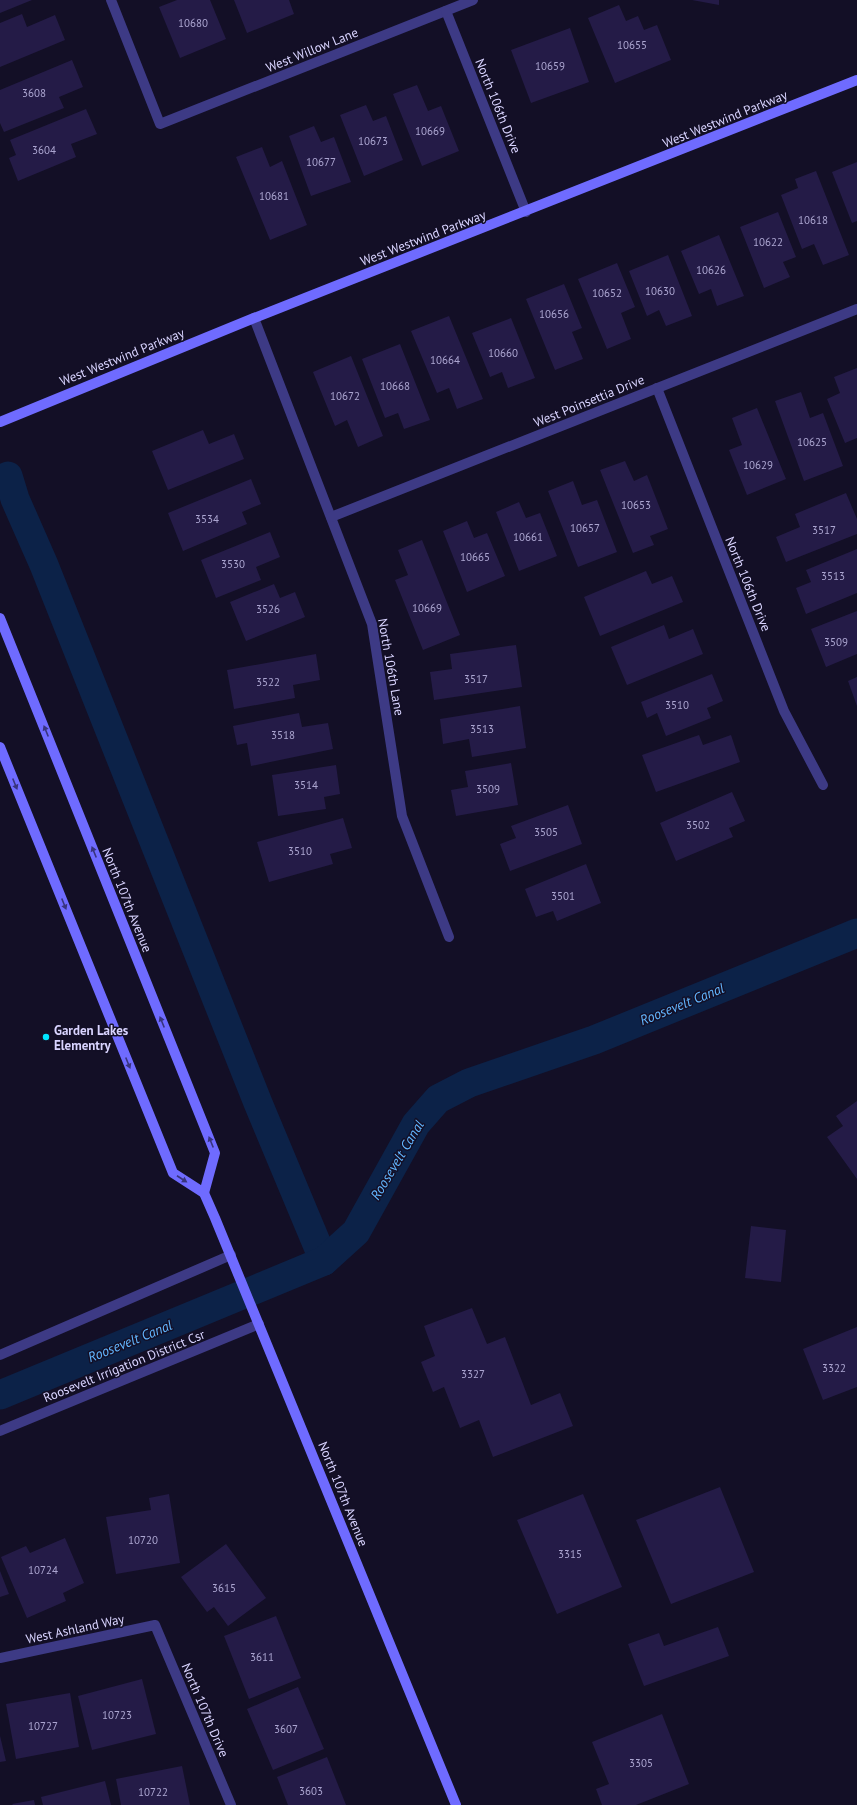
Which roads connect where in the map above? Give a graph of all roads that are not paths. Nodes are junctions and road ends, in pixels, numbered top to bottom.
1 (112, 0) edge
2 (473, 0) edge
3 (446, 11) junction
4 (857, 80) edge
5 (526, 212) junction
6 (857, 309) edge
7 (254, 318) junction
8 (657, 388) junction
9 (0, 422) edge
10 (332, 517) junction
11 (0, 618) edge
12 (0, 747) edge
13 (823, 785) dead end
14 (449, 937) dead end
15 (204, 1193) junction
16 (232, 1259) junction
17 (259, 1324) junction
18 (0, 1355) edge
19 (0, 1431) edge
20 (155, 1625) joint
21 (0, 1658) edge
22 (230, 1805) edge
23 (456, 1805) edge

1 - 3 street, West Willow Lane
2 - 3 street, West Willow Lane
3 - 5 street, North 106th Drive
4 - 5 main road, West Westwind Parkway
5 - 7 main road, West Westwind Parkway
6 - 8 street, West Poinsettia Drive
7 - 9 main road, West Westwind Parkway
7 - 10 street, North 106th Lane
8 - 10 street, West Poinsettia Drive
8 - 13 street, North 106th Drive
10 - 14 street, North 106th Lane
15 -> 11 main road, North 107th Avenue
12 -> 15 main road
15 - 16 main road, North 107th Avenue
16 - 17 main road, North 107th Avenue
16 - 18 street
17 - 19 street, Roosevelt Irrigation District Csr
17 - 23 main road, North 107th Avenue
20 - 21 street, West Ashland Way
20 - 22 street, North 107th Drive

